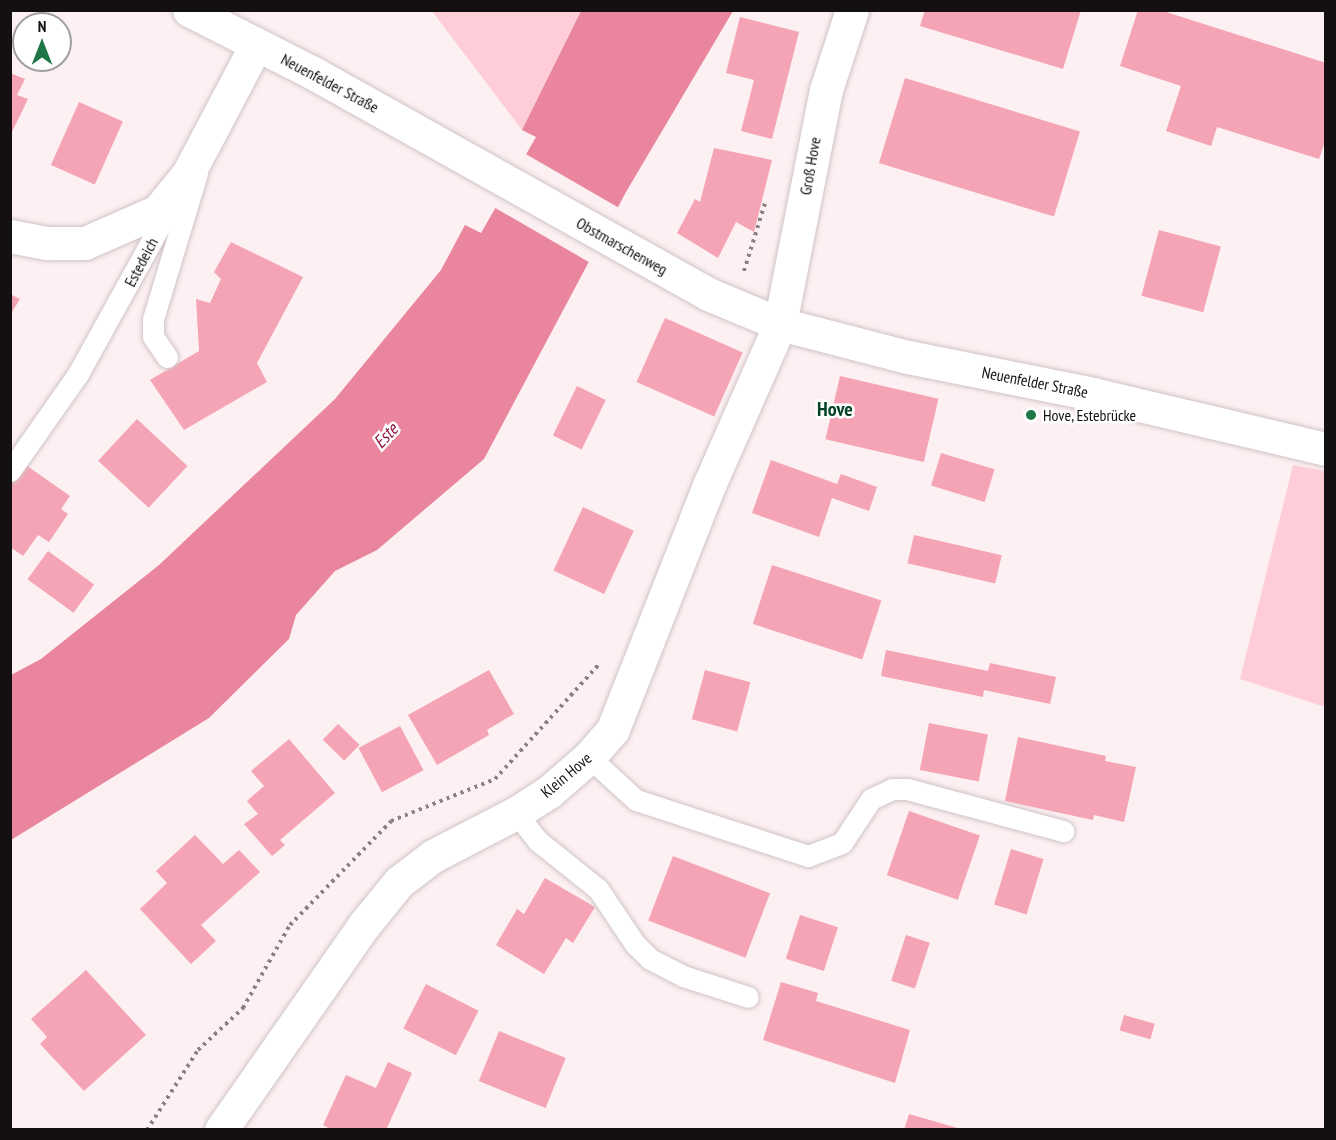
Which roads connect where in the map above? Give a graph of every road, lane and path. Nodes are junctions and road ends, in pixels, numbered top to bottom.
1 (189, 10) edge
2 (852, 10) edge
3 (256, 45) junction
4 (209, 133) junction
5 (469, 160) joint
6 (188, 174) junction
7 (768, 196) dead end
8 (10, 236) edge
9 (734, 305) junction
10 (780, 324) junction
11 (166, 357) dead end
12 (1326, 449) edge
13 (10, 471) edge
14 (602, 660) dead end
15 (589, 757) junction
16 (516, 813) junction
17 (1063, 831) dead end
18 (748, 997) dead end
19 (147, 1130) edge
20 (221, 1130) edge

1 - 3 street, Neuenfelder Straße
2 - 10 street, Groß Hove
3 - 4 street, Estedeich
3 - 5 street, Neuenfelder Straße
4 - 6 street, Estedeich
4 - 11 lane
5 - 9 street, Obstmarschenweg
6 - 8 street
6 - 13 lane, Estedeich
7 - 9 path
9 - 10 street, Obstmarschenweg
10 - 12 street, Neuenfelder Straße
10 - 15 street, Klein Hove
14 - 19 path
15 - 16 street, Klein Hove
15 - 17 lane
16 - 18 lane
16 - 20 street, Klein Hove

